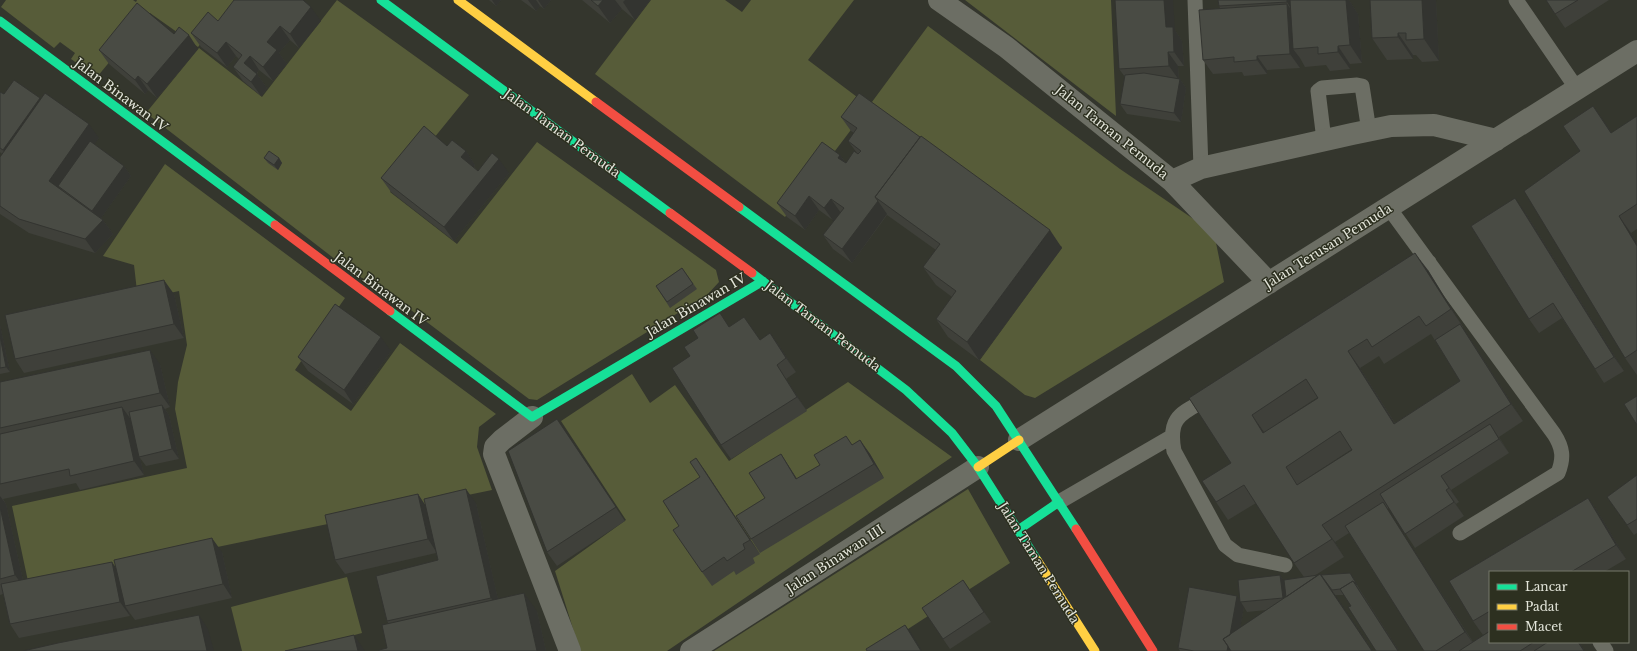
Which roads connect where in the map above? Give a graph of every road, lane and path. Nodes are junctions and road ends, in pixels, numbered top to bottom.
1 (382, 0) edge
2 (458, 0) edge
3 (939, 0) edge
4 (1195, 0) edge
5 (1516, 0) edge
6 (0, 21) edge
7 (1637, 51) edge
8 (1577, 89) junction
9 (1369, 131) junction
10 (1324, 140) junction
11 (1496, 140) junction
12 (1200, 168) junction
13 (1172, 181) junction
14 (1389, 208) junction
15 (1429, 262) junction
16 (763, 281) junction
17 (1269, 283) junction
18 (1395, 283) edge
19 (1225, 388) edge
20 (532, 417) junction
21 (1171, 437) junction
22 (1019, 440) junction
23 (978, 467) junction
24 (1059, 502) junction
25 (1018, 530) junction
26 (1460, 533) dead end
27 (1285, 565) edge
28 (1093, 650) edge
29 (570, 651) edge
30 (691, 651) edge
31 (1153, 651) edge

1 - 16 street, Jalan Taman Pemuda
2 - 22 street
3 - 13 street, Jalan Taman Pemuda
4 - 12 lane
5 - 8 lane
6 - 20 street, Jalan Binawan IV
7 - 8 street, Jalan Terusan Pemuda
8 - 11 street, Jalan Terusan Pemuda
9 - 10 street
9 - 10 lane
9 - 11 street
10 - 12 street
11 - 14 street, Jalan Terusan Pemuda
12 - 13 street
13 - 17 street, Jalan Taman Pemuda
14 - 15 lane
14 - 17 street, Jalan Terusan Pemuda
15 - 18 lane
15 - 26 lane
16 - 20 street, Jalan Binawan IV
16 - 23 street, Jalan Taman Pemuda
17 - 22 street, Jalan Terusan Pemuda
19 - 21 lane
20 - 29 street
21 - 24 lane
21 - 27 lane
22 - 23 street
22 - 24 street
23 - 25 street, Jalan Taman Pemuda
23 - 30 street, Jalan Binawan III
24 - 25 street
24 - 31 street
25 - 28 street, Jalan Taman Pemuda

